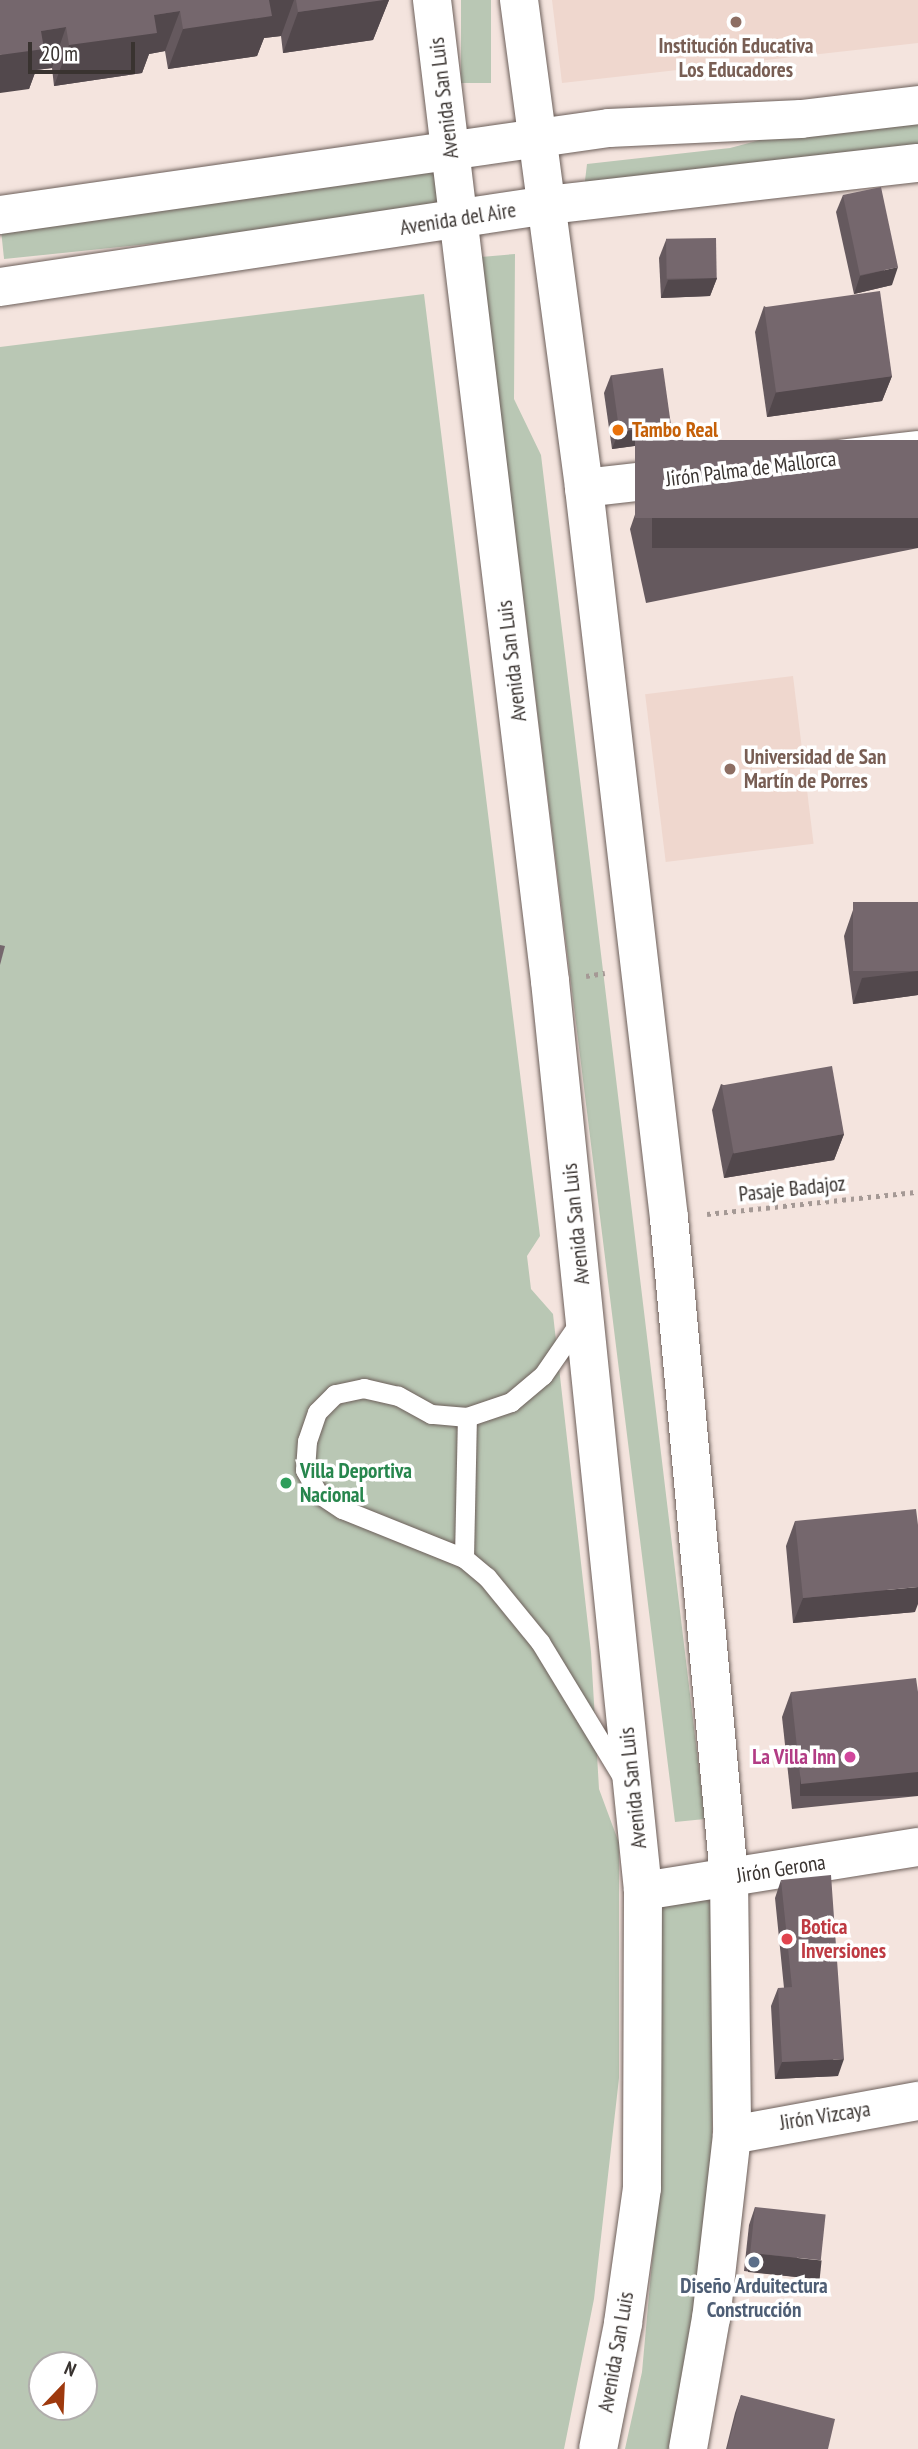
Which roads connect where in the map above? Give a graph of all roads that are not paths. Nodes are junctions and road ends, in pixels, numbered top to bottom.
1 (432, 0) edge
2 (519, 0) edge
3 (918, 105) edge
4 (537, 137) junction
5 (450, 150) junction
6 (918, 163) edge
7 (548, 205) junction
8 (0, 215) edge
9 (459, 219) junction
10 (0, 287) edge
11 (918, 450) edge
12 (584, 488) junction
13 (586, 1313) junction
14 (467, 1417) junction
15 (464, 1558) junction
16 (634, 1798) junction
17 (918, 1847) edge
18 (729, 1877) junction
19 (643, 1891) junction
20 (918, 2101) edge
21 (732, 2135) junction
22 (597, 2449) edge
23 (688, 2449) edge

1 - 5 main road, Avenida San Luis
2 - 4 main road
3 - 4 main road
4 - 5 main road
4 - 7 main road
5 - 8 main road
5 - 9 main road, Avenida San Luis
6 - 7 main road, Avenida del Aire
7 - 9 main road, Avenida del Aire
7 - 12 main road
9 - 10 main road, Avenida del Aire
9 - 13 main road, Avenida San Luis
11 - 12 main road, Jirón Palma de Mallorca
12 - 18 main road
13 - 14 lane
13 - 16 main road, Avenida San Luis
14 - 15 lane
14 - 15 lane
15 - 16 lane
16 - 19 main road, Avenida San Luis
17 - 18 main road, Jirón Gerona
18 - 19 main road, Jirón Gerona
18 - 21 main road
19 - 22 main road, Avenida San Luis
20 - 21 main road, Jirón Vizcaya
21 - 23 main road

